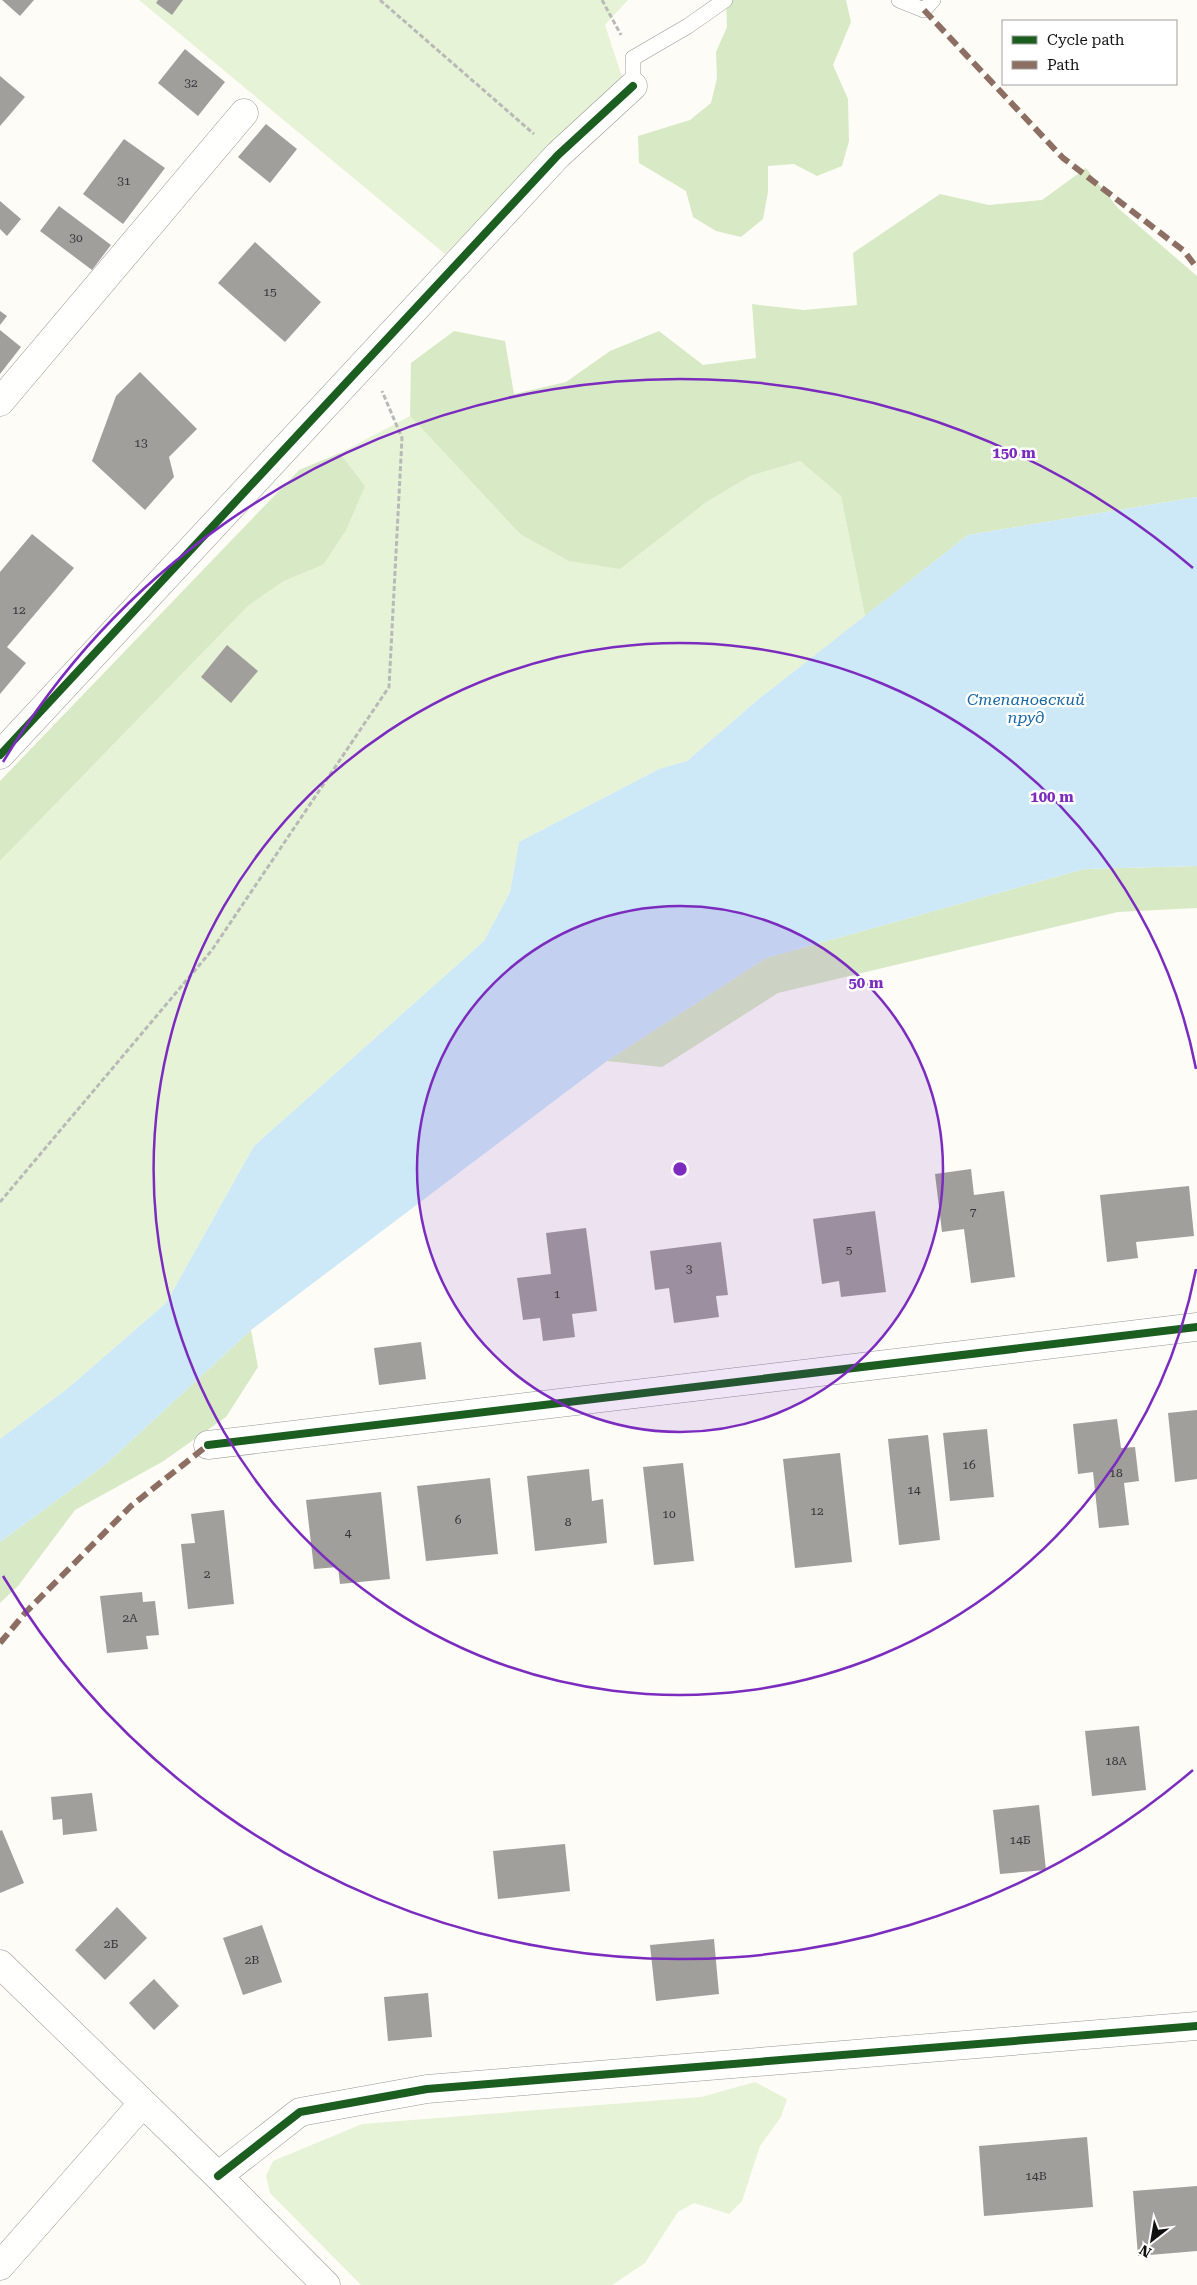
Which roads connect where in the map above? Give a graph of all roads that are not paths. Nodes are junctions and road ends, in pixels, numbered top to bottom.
1 (725, 0) edge
2 (899, 0) edge
3 (932, 0) edge
4 (632, 86) joint
5 (244, 113) dead end
6 (0, 402) edge
7 (0, 754) edge
8 (1197, 1327) edge
9 (208, 1445) dead end
10 (0, 1964) edge
11 (1197, 2026) edge
12 (143, 2103) junction
13 (218, 2176) junction
14 (0, 2266) edge
15 (326, 2285) edge

1 - 4 lane
2 - 3 lane
4 - 7 street
5 - 6 street
8 - 9 street
10 - 12 street
11 - 13 street
12 - 13 street
12 - 14 street
13 - 15 street

